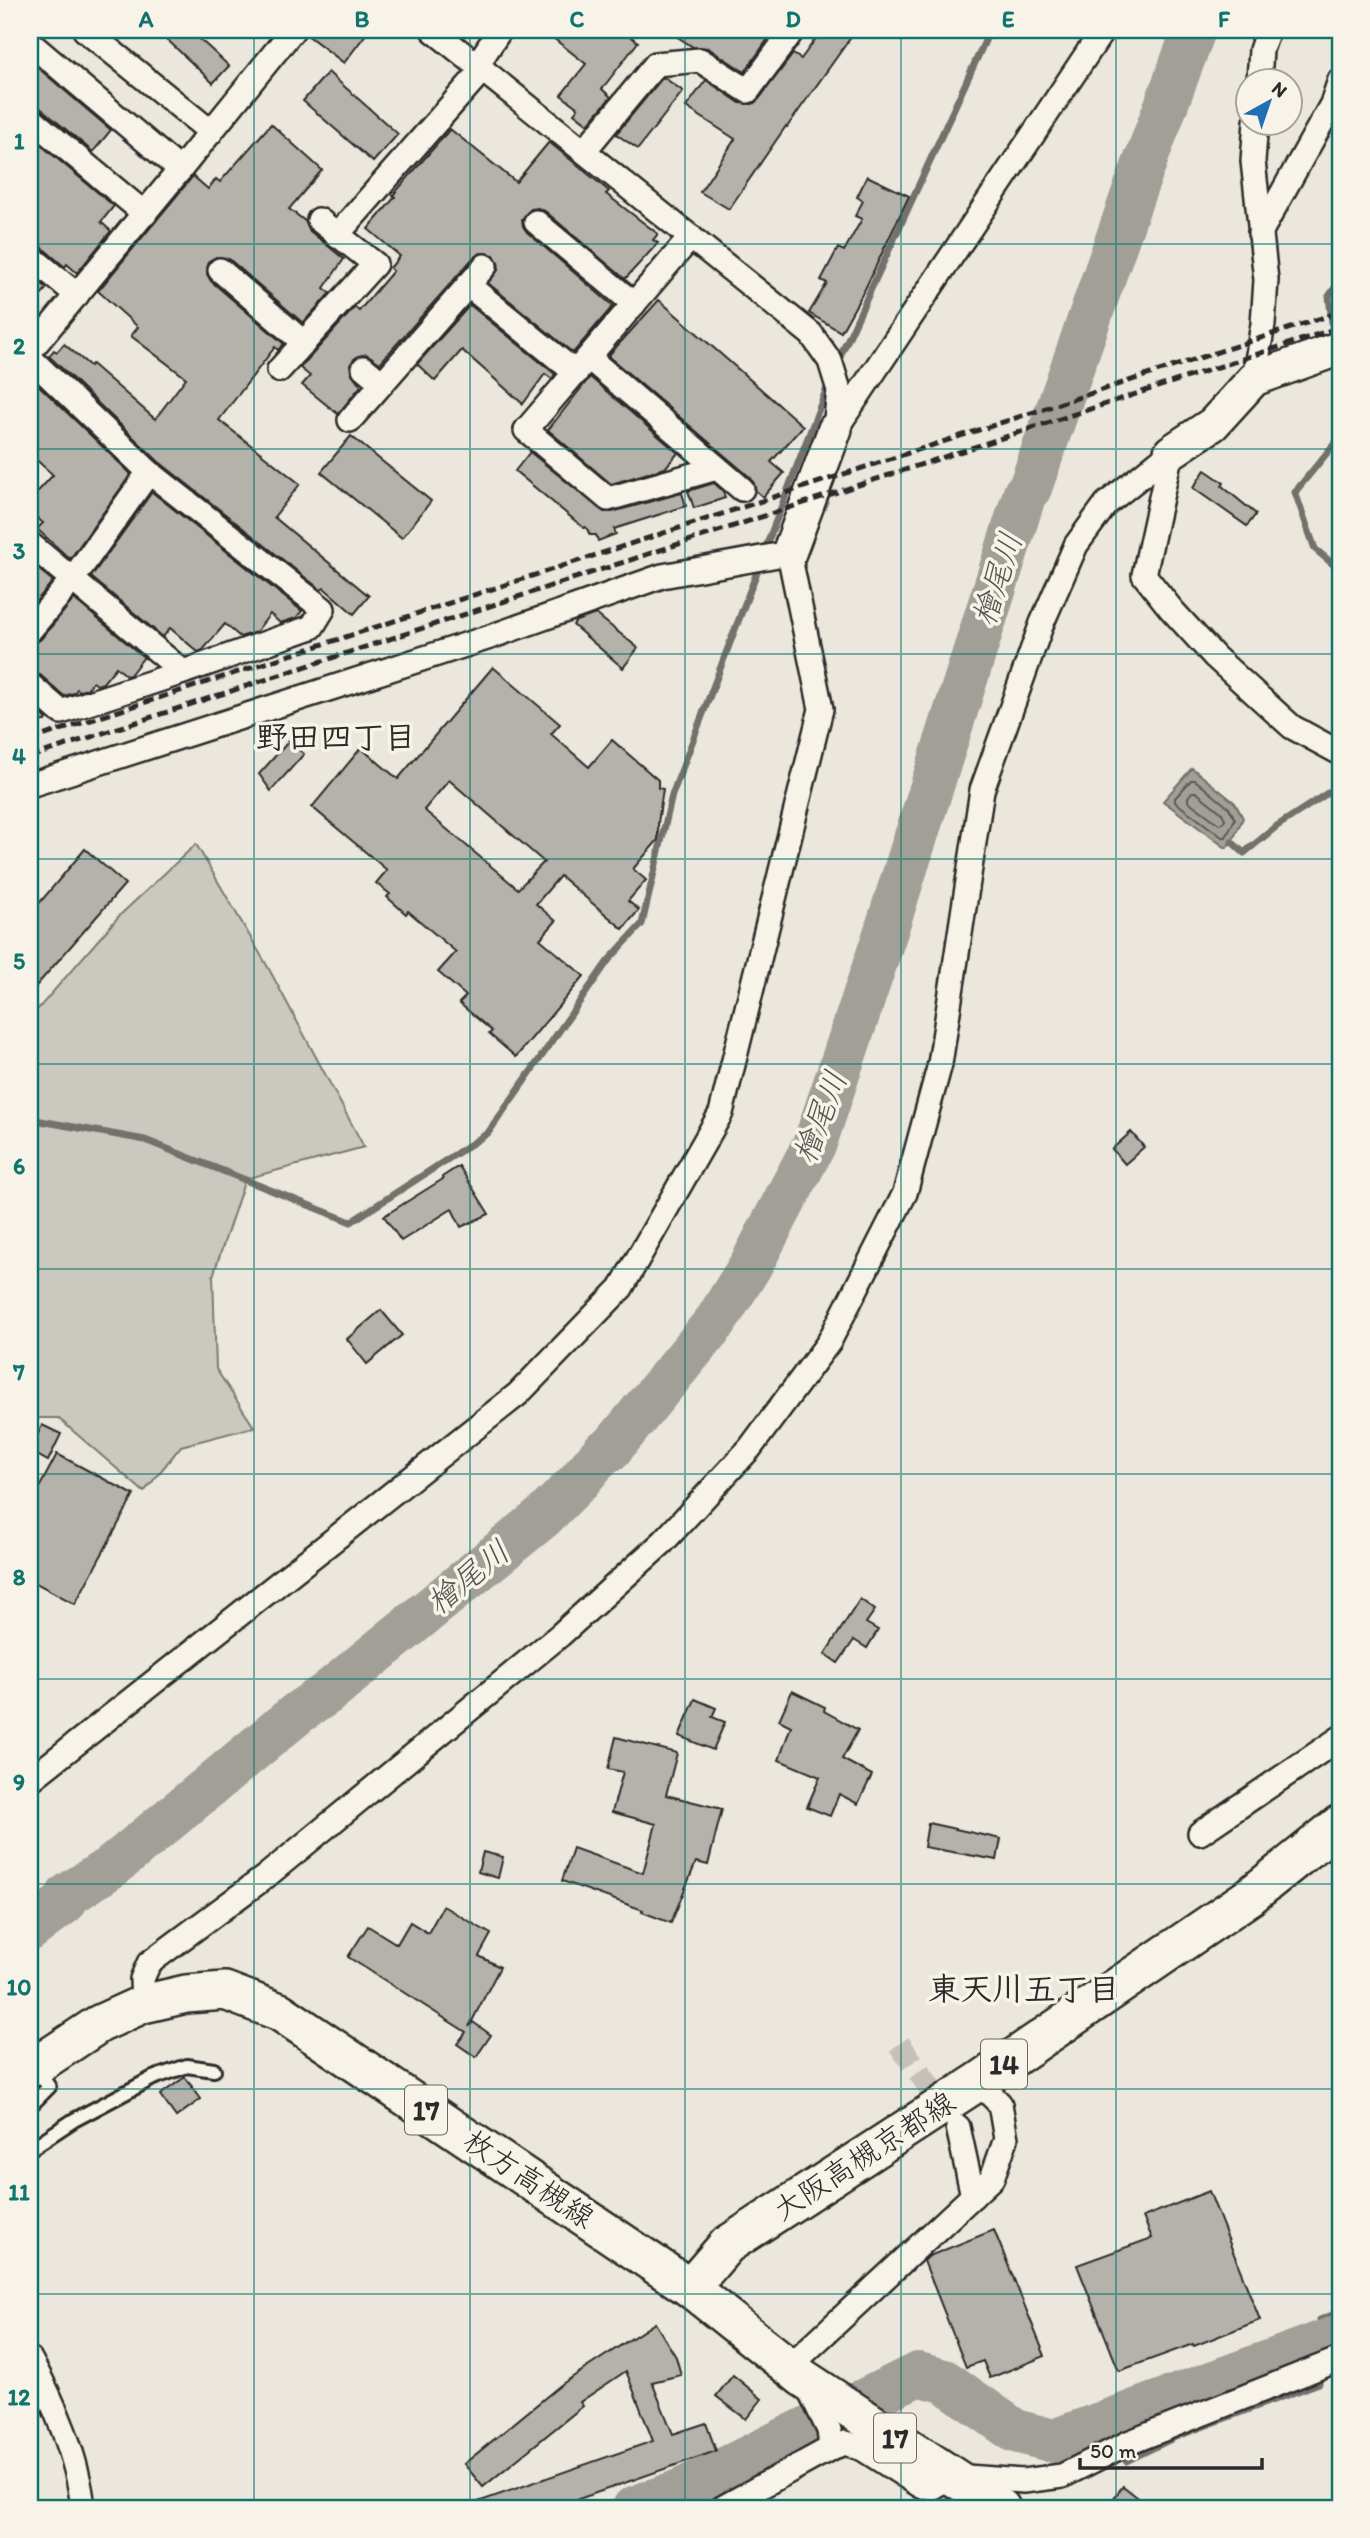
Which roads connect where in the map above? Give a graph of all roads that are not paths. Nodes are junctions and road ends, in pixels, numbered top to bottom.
1 (85, 30) edge
2 (293, 30) edge
3 (433, 30) edge
4 (500, 30) edge
5 (793, 30) edge
6 (1103, 30) edge
7 (1268, 30) edge
8 (30, 43) edge
9 (1260, 66) edge
10 (480, 67) junction
11 (1340, 80) edge
12 (30, 118) edge
13 (211, 132) junction
14 (1255, 136) edge
15 (584, 151) junction
16 (180, 170) junction
17 (145, 214) junction
18 (319, 220) dead end
19 (536, 222) dead end
20 (1260, 233) junction
21 (337, 234) junction
22 (691, 237) junction
23 (30, 256) edge
24 (485, 266) dead end
25 (220, 270) dead end
26 (468, 285) junction
27 (77, 295) junction
28 (635, 304) junction
29 (304, 343) junction
30 (1340, 348) edge
31 (30, 351) edge
32 (30, 358) edge
33 (582, 366) junction
34 (364, 368) dead end
35 (279, 370) dead end
36 (1254, 379) junction
37 (382, 383) junction
38 (350, 420) dead end
39 (835, 429) junction
40 (1171, 452) junction
41 (717, 468) junction
42 (149, 472) junction
43 (742, 489) dead end
44 (30, 544) edge
45 (789, 553) junction
46 (72, 579) junction
47 (30, 630) edge
48 (183, 672) junction
49 (30, 685) edge
50 (1340, 753) edge
51 (30, 785) edge
52 (1340, 1738) edge
53 (30, 1780) edge
54 (1334, 1830) edge
55 (1200, 1833) dead end
56 (144, 2004) junction
57 (31, 2066) edge
58 (214, 2070) dead end
59 (978, 2082) junction
60 (30, 2106) edge
61 (958, 2127) tunnel mouth
62 (30, 2148) edge
63 (973, 2196) junction
64 (690, 2288) junction
65 (30, 2359) edge
66 (1340, 2359) edge
67 (796, 2372) junction
68 (831, 2448) junction
69 (952, 2476) junction
70 (83, 2508) edge
71 (722, 2508) edge
72 (1001, 2508) edge

1 - 13 street
2 - 13 street
3 - 10 street
4 - 10 street
5 - 15 street
6 - 39 street
7 - 9 street
8 - 16 street
10 - 15 street
10 - 21 street
11 - 20 street
12 - 17 street
13 - 16 street
14 - 20 street
15 - 22 street
16 - 17 street
17 - 27 street
18 - 21 street
19 - 28 street
20 - 36 street
21 - 29 street
22 - 28 street
22 - 39 street
23 - 27 street
24 - 26 street
25 - 29 street
26 - 33 street
26 - 37 street
27 - 31 street
28 - 33 street
29 - 35 street
30 - 36 street
32 - 42 street
33 - 41 street
33 - 41 street
34 - 37 street
36 - 40 street
37 - 38 street
39 - 45 street
40 - 50 street
40 - 56 street
41 - 43 street
42 - 46 street
42 - 48 street
44 - 46 street
45 - 51 street
45 - 53 street
46 - 47 street
46 - 48 street
48 - 49 street
52 - 55 street
54 - 59 main road, 大阪高槻京都線 / 14
56 - 57 main road, 枚方高槻線 / 17
56 - 64 main road, 枚方高槻線 / 17
57 - 60 lane
58 - 62 lane
59 - 63 street
59 - 64 main road, 大阪高槻京都線 / 14
61 - 63 street
63 - 67 street
64 - 67 main road, 枚方高槻線 / 17
65 - 70 street
66 - 69 street
67 - 68 street
67 - 69 main road, 枚方高槻線 / 17
68 - 69 street
68 - 71 street
69 - 72 main road, 枚方高槻線 / 17

